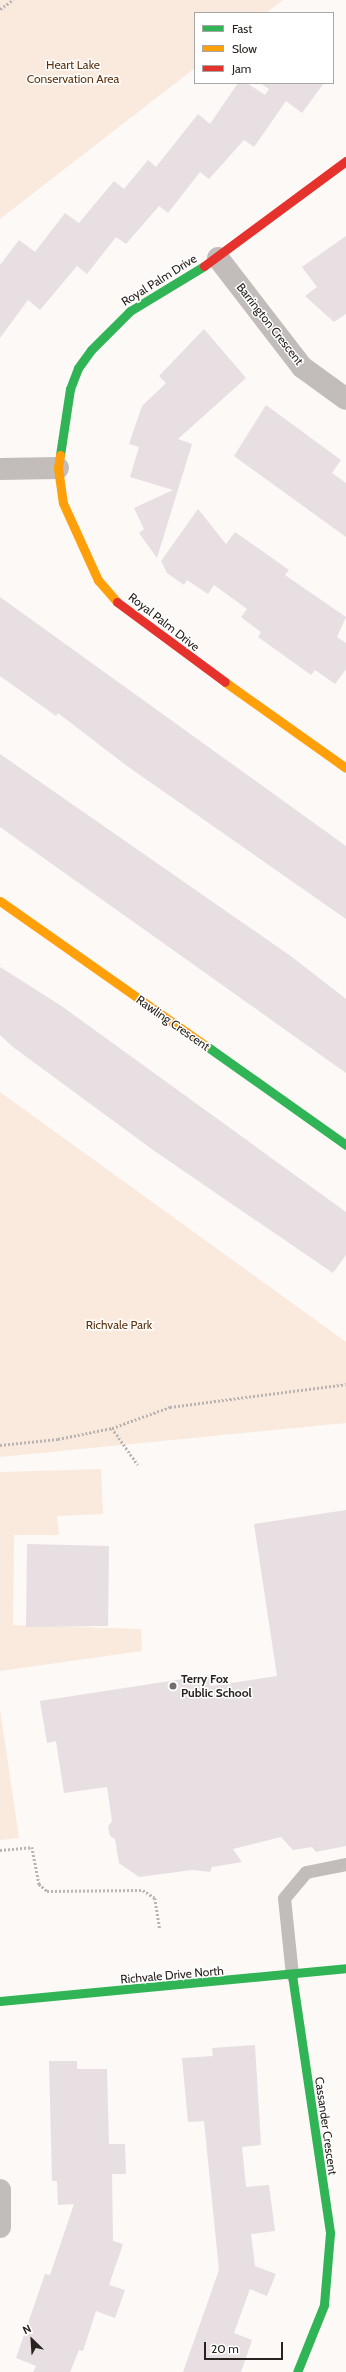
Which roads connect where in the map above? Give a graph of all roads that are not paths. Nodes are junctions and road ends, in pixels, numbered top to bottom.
1 (346, 161) edge
2 (218, 258) junction
3 (346, 399) edge
4 (58, 468) junction
5 (0, 469) edge
6 (346, 768) edge
7 (0, 901) edge
8 (346, 1145) edge
9 (346, 1864) edge
10 (346, 1968) edge
11 (292, 1974) junction
12 (0, 2002) edge
13 (0, 2190) edge
14 (0, 2227) edge
15 (297, 2372) edge

1 - 2 street, Royal Palm Drive
2 - 3 street, Barrington Crescent
2 - 4 street, Royal Palm Drive
4 - 5 street
4 - 6 street, Royal Palm Drive
7 - 8 street, Rawling Crescent
9 - 11 lane
10 - 11 street, Richvale Drive North
11 - 12 street, Richvale Drive North
11 - 15 street, Cassander Crescent
13 - 14 street

